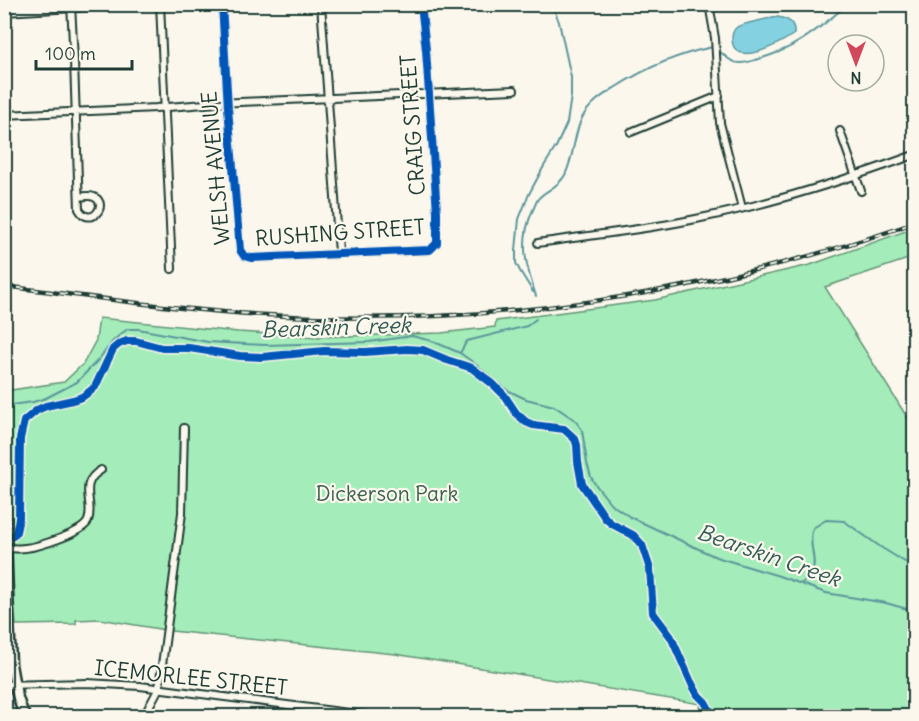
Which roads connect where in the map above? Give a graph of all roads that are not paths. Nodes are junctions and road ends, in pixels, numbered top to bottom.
1 (144, 4) edge
2 (160, 4) edge
3 (222, 4) edge
4 (321, 4) edge
5 (421, 4) edge
6 (709, 4) edge
7 (71, 6) edge
8 (4, 12) edge
9 (514, 90) dead end
10 (429, 94) junction
11 (719, 96) junction
12 (328, 98) junction
13 (228, 102) junction
14 (164, 107) junction
15 (76, 112) junction
16 (4, 116) edge
17 (840, 131) dead end
18 (631, 132) dead end
19 (915, 155) edge
20 (856, 176) junction
21 (861, 191) dead end
22 (79, 196) dead end
23 (742, 208) junction
24 (437, 243) joint
25 (538, 243) dead end
26 (339, 253) junction
27 (244, 256) joint
28 (172, 269) dead end
29 (184, 428) dead end
30 (101, 470) dead end
31 (4, 497) edge
32 (7, 548) junction
33 (15, 684) junction
34 (4, 685) edge
35 (159, 688) junction
36 (25, 717) edge
37 (144, 717) edge
38 (372, 717) edge

1 - 7 street
2 - 14 street
3 - 13 street, WELSH AVENUE
4 - 12 street
5 - 10 street, CRAIG STREET
6 - 11 street
7 - 8 street
7 - 15 street
9 - 10 street
10 - 12 street
10 - 24 street, CRAIG STREET
11 - 18 street
11 - 23 street
12 - 13 street
12 - 26 street
13 - 14 street
13 - 27 street, WELSH AVENUE
14 - 15 street
14 - 28 street
15 - 16 street
15 - 22 street
17 - 20 street
19 - 20 street
20 - 21 street
20 - 23 street
23 - 25 street
24 - 26 street, RUSHING STREET
26 - 27 street, RUSHING STREET
29 - 35 street
30 - 32 street
31 - 32 main road
32 - 33 main road
33 - 34 street, ICEMORLEE STREET
33 - 35 street, ICEMORLEE STREET
33 - 36 main road
35 - 37 street
35 - 38 street, ICEMORLEE STREET

